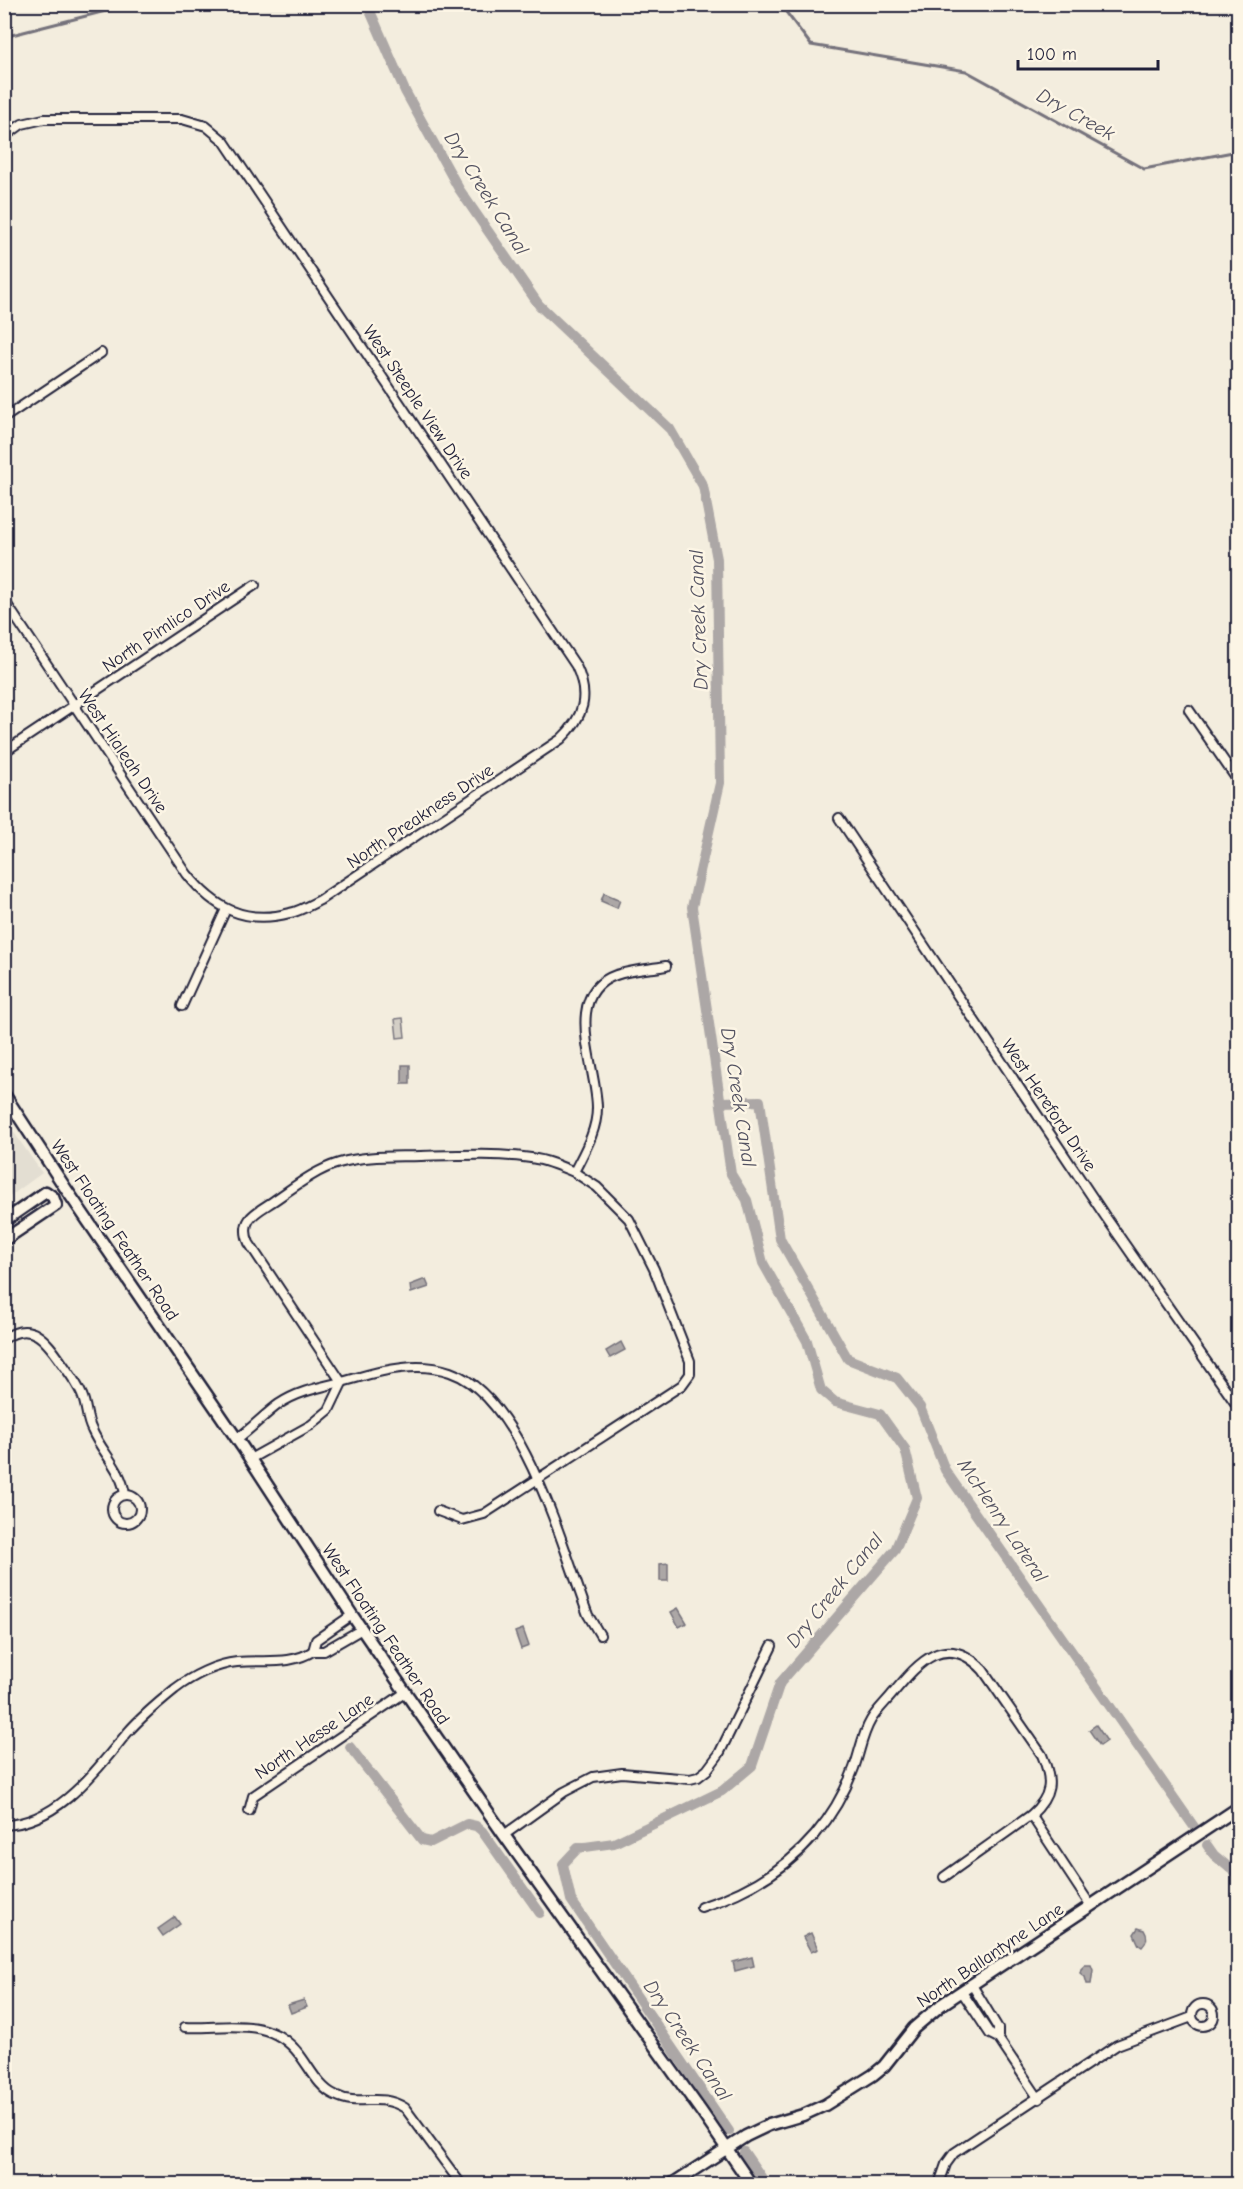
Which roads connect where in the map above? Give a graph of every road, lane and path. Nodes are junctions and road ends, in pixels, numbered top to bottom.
1 (4, 137) edge
2 (101, 354) dead end
3 (4, 418) edge
4 (255, 585) dead end
5 (4, 600) edge
6 (582, 679) joint
7 (74, 705) junction
8 (1189, 710) dead end
9 (4, 752) edge
10 (1239, 781) edge
11 (839, 818) dead end
12 (226, 909) junction
13 (666, 966) dead end
14 (182, 1006) dead end
15 (4, 1094) edge
16 (574, 1172) junction
17 (66, 1189) junction
18 (53, 1197) junction
19 (4, 1221) edge
20 (4, 1240) edge
21 (4, 1339) edge
22 (342, 1383) junction
23 (1239, 1407) edge
24 (237, 1439) junction
25 (250, 1459) junction
26 (537, 1479) junction
27 (125, 1495) dead end
28 (438, 1511) dead end
29 (352, 1615) junction
30 (362, 1629) junction
31 (600, 1635) dead end
32 (772, 1646) dead end
33 (313, 1651) junction
34 (406, 1692) junction
35 (1239, 1808) edge
36 (249, 1811) dead end
37 (1031, 1815) junction
38 (4, 1825) edge
39 (504, 1835) junction
40 (944, 1877) dead end
41 (1091, 1906) junction
42 (701, 1907) dead end
43 (972, 1985) junction
44 (962, 1992) junction
45 (1192, 2017) dead end
46 (184, 2027) dead end
47 (998, 2038) junction
48 (1039, 2098) junction
49 (726, 2148) junction
50 (940, 2181) edge
51 (461, 2184) edge
52 (672, 2184) edge
53 (751, 2184) edge

1 - 6 street, West Steeple View Drive
2 - 3 street
4 - 7 street, North Pimlico Drive
5 - 7 street, West Hialeah Drive
6 - 12 street, North Preakness Drive
7 - 9 street, North Pimlico Drive
7 - 12 street, West Hialeah Drive
8 - 10 street
11 - 23 street, West Hereford Drive
12 - 14 street
13 - 16 street
15 - 17 main road, West Floating Feather Road
16 - 22 street
16 - 26 street
17 - 18 main road
17 - 24 main road, West Floating Feather Road
18 - 19 main road
18 - 20 main road
21 - 27 street
22 - 24 street
22 - 25 street
22 - 26 street
24 - 25 main road, West Floating Feather Road
25 - 29 main road, West Floating Feather Road
26 - 28 street
26 - 31 street
29 - 30 main road, West Floating Feather Road
29 - 33 street
30 - 33 street
30 - 34 main road, West Floating Feather Road
32 - 39 street
33 - 38 street
34 - 36 street, North Hesse Lane
34 - 39 main road, West Floating Feather Road
35 - 41 main road, North Ballantyne Lane
37 - 40 street
37 - 41 street
37 - 42 street
39 - 49 main road, West Floating Feather Road
41 - 43 main road, North Ballantyne Lane
43 - 44 main road, North Ballantyne Lane
43 - 47 street
44 - 47 street
44 - 49 main road, North Ballantyne Lane
45 - 48 street
46 - 51 street
47 - 48 street
48 - 50 street
49 - 52 main road, North Ballantyne Lane
49 - 53 main road, West Floating Feather Road

